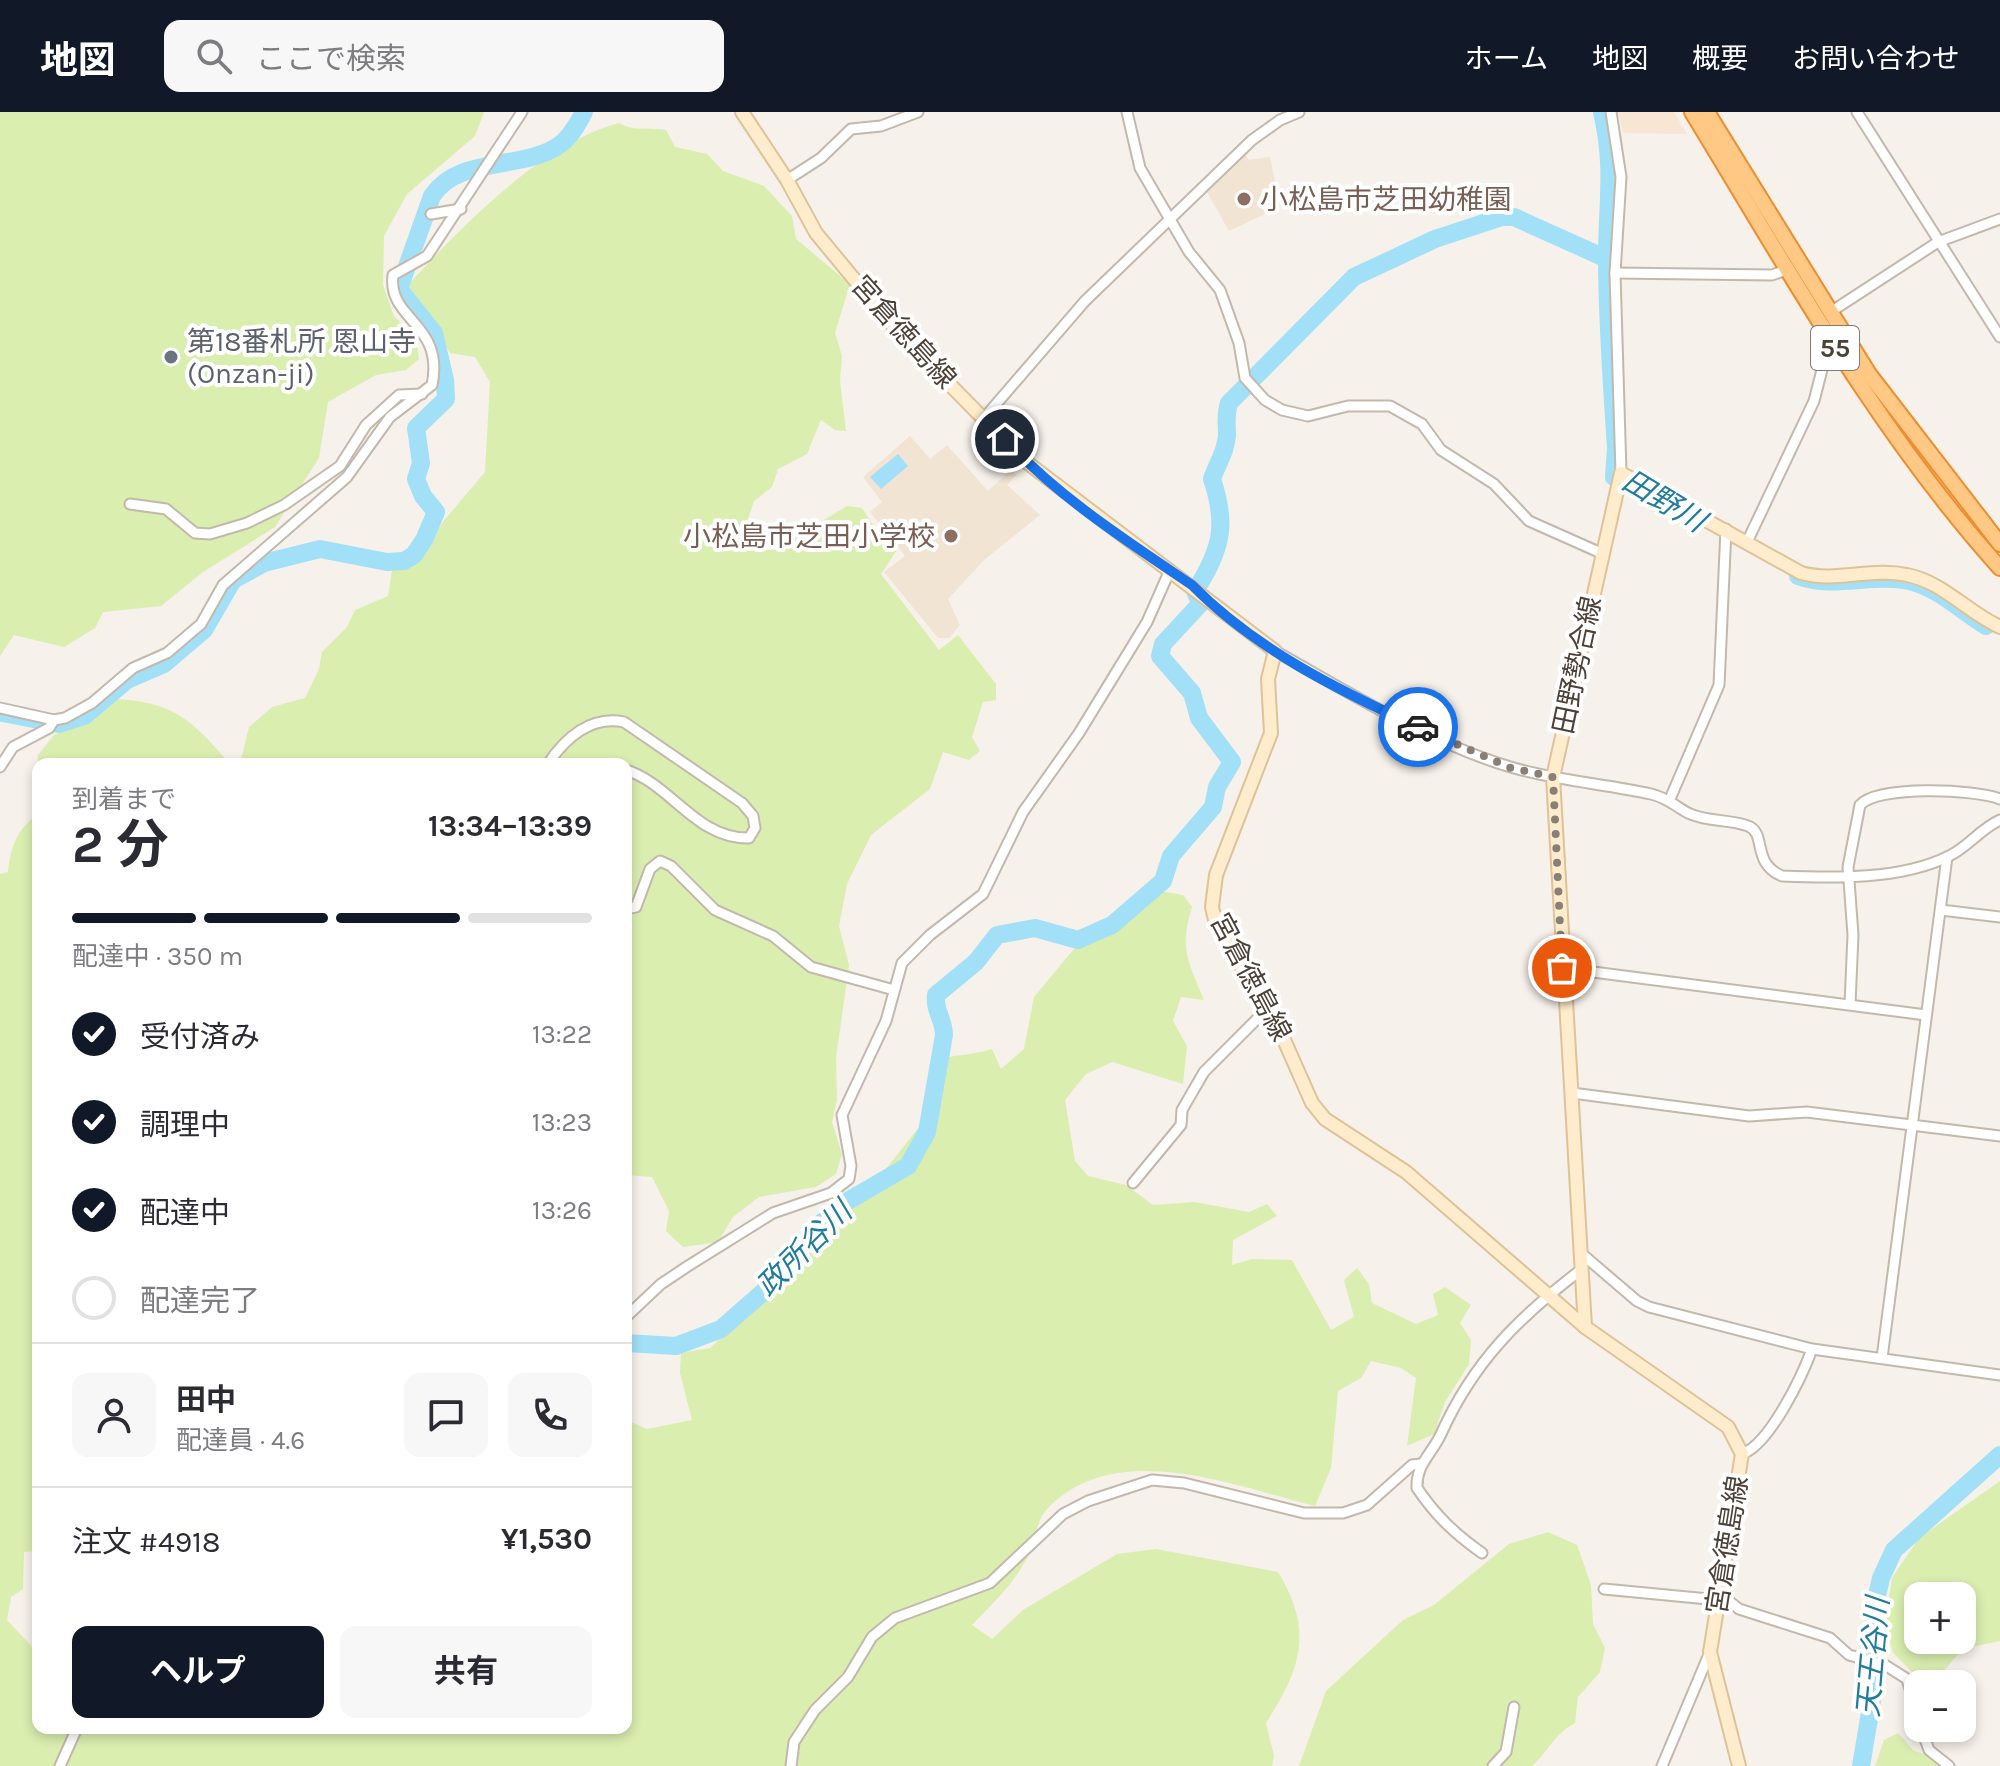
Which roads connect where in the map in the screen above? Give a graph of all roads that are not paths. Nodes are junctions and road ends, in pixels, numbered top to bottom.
1 (522, 112) edge
2 (742, 112) edge
3 (918, 112) edge
4 (1127, 112) edge
5 (1299, 112) edge
6 (1611, 112) edge
7 (1692, 112) edge
8 (1707, 112) edge
9 (1857, 112) edge
10 (787, 180) junction
11 (461, 209) junction
12 (431, 214) dead end
13 (1170, 218) junction
14 (2000, 219) edge
15 (1938, 242) junction
16 (1786, 270) junction
17 (1615, 273) junction
18 (1829, 313) junction
19 (2000, 337) edge
20 (1837, 350) junction
21 (422, 394) junction
22 (985, 417) junction
23 (1621, 473) junction
24 (130, 504) dead end
25 (1725, 532) junction
26 (1747, 542) junction
27 (2000, 544) edge
28 (1601, 553) junction
29 (2000, 568) edge
30 (1170, 570) junction
31 (2000, 627) edge
32 (1275, 651) junction
33 (0, 708) edge
34 (54, 720) junction
35 (552, 758) edge
36 (0, 767) edge
37 (632, 773) edge
38 (1553, 777) junction
39 (1670, 799) junction
40 (2000, 799) edge
41 (2000, 820) edge
42 (1947, 857) junction
43 (1848, 877) junction
44 (632, 908) edge
45 (1941, 910) junction
46 (2000, 917) edge
47 (1562, 968) junction
48 (894, 990) junction
49 (1850, 1004) junction
50 (1264, 1012) junction
51 (1926, 1015) junction
52 (1572, 1093) junction
53 (1912, 1125) junction
54 (2000, 1136) edge
55 (1133, 1183) dead end
56 (1582, 1254) junction
57 (1582, 1269) junction
58 (1546, 1296) junction
59 (632, 1311) edge
60 (1585, 1327) junction
61 (1812, 1349) junction
62 (1882, 1358) junction
63 (2000, 1375) edge
64 (1742, 1454) junction
65 (1421, 1464) junction
66 (1482, 1553) dead end
67 (1604, 1589) dead end
68 (1717, 1601) junction
69 (1710, 1652) junction
70 (1904, 1677) edge
71 (1514, 1707) dead end
72 (74, 1734) edge
73 (1926, 1742) edge
74 (60, 1766) edge
75 (791, 1766) edge
76 (1493, 1766) edge
77 (1662, 1766) edge
78 (1739, 1766) edge
79 (1949, 1766) edge

1 - 11 street
2 - 10 main road, 宮倉徳島線
3 - 10 street
4 - 13 street
5 - 13 street
6 - 17 street
7 - 16 highway, 55
8 - 18 highway, 55
9 - 15 street
10 - 22 main road, 宮倉徳島線
11 - 12 street
11 - 21 street
13 - 22 street
13 - 28 street
14 - 15 street
15 - 18 street
15 - 19 street
16 - 17 street
16 - 20 highway, 55
17 - 23 street
18 - 27 highway, 55
20 - 26 street
20 - 29 highway, 55
21 - 24 street
21 - 34 street
22 - 30 main road, 宮倉徳島線
23 - 25 main road
23 - 28 main road, 田野勢合線
25 - 26 main road
25 - 39 street
26 - 31 main road
28 - 38 main road, 田野勢合線
30 - 32 main road, 宮倉徳島線
30 - 48 street
32 - 38 street
32 - 50 main road, 宮倉徳島線
33 - 34 street
34 - 36 street
35 - 37 street
38 - 39 street
38 - 47 main road, 田野勢合線
39 - 43 street
40 - 43 street
41 - 42 street
42 - 43 street
42 - 45 street
43 - 49 street
44 - 48 street
45 - 46 street
45 - 51 street
47 - 49 street
47 - 52 main road, 田野勢合線
48 - 59 street
49 - 51 street
50 - 55 street
50 - 58 main road, 宮倉徳島線
51 - 53 street
52 - 53 street
52 - 56 main road, 田野勢合線
53 - 54 street
53 - 62 street
56 - 57 main road, 田野勢合線
56 - 61 street
57 - 58 street
57 - 60 main road, 田野勢合線
58 - 60 main road, 宮倉徳島線
58 - 65 street
60 - 64 main road, 宮倉徳島線
61 - 62 street
61 - 64 street
62 - 63 street
64 - 68 main road, 宮倉徳島線
65 - 66 street
65 - 75 street
67 - 68 street
68 - 69 main road, 宮倉徳島線
68 - 70 street
69 - 77 street
69 - 78 main road, 宮倉徳島線
71 - 76 street
72 - 74 street
73 - 79 street

